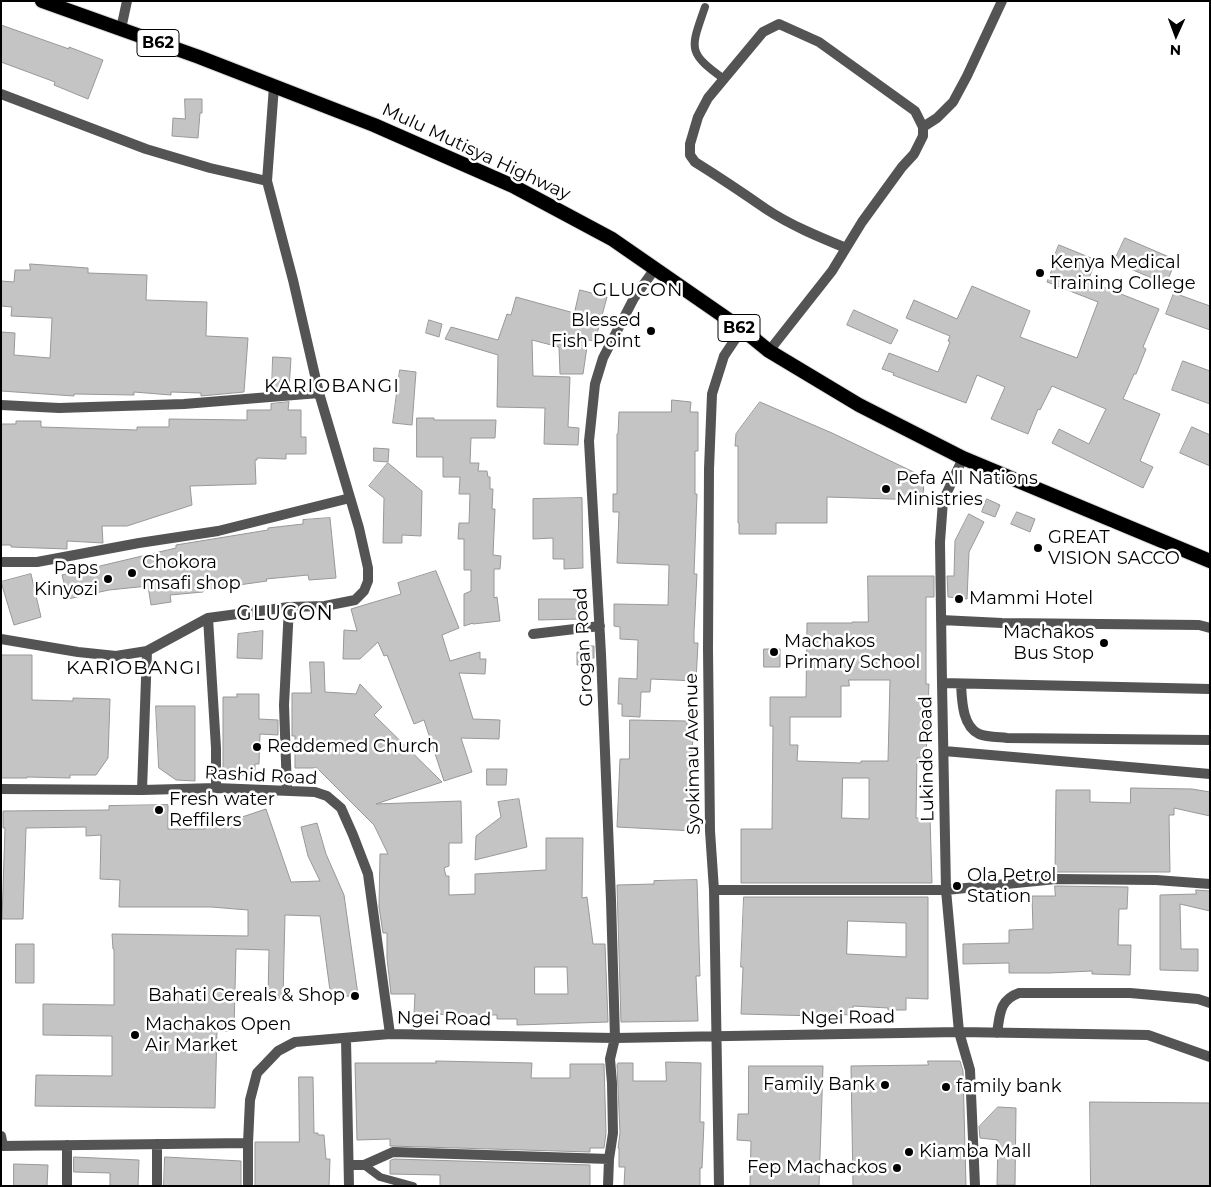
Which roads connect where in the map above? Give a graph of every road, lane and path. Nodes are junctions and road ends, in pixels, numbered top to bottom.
1 (42, 1) edge
2 (127, 1) edge
3 (1002, 1) edge
4 (705, 6) dead end
5 (121, 30) junction
6 (724, 79) junction
7 (274, 86) junction
8 (1, 94) edge
9 (923, 127) junction
10 (267, 181) junction
11 (846, 248) junction
12 (654, 270) junction
13 (742, 329) junction
14 (769, 351) junction
15 (319, 393) junction
16 (1, 405) edge
17 (963, 458) junction
18 (350, 498) junction
19 (1210, 561) edge
20 (1, 562) edge
21 (289, 607) junction
22 (208, 618) junction
23 (941, 620) junction
24 (600, 626) junction
25 (1210, 628) edge
26 (533, 634) dead end
27 (1, 639) edge
28 (147, 651) junction
29 (942, 683) junction
30 (961, 684) junction
31 (1210, 689) edge
32 (1210, 740) edge
33 (944, 751) junction
34 (1210, 774) edge
35 (216, 788) junction
36 (1, 789) edge
37 (142, 790) junction
38 (288, 791) junction
39 (1210, 884) edge
40 (714, 890) junction
41 (946, 890) junction
42 (1210, 1003) edge
43 (959, 1032) junction
44 (997, 1033) junction
45 (390, 1034) junction
46 (717, 1036) junction
47 (615, 1038) junction
48 (346, 1039) junction
49 (1210, 1057) edge
50 (2, 1142) edge
51 (248, 1143) junction
52 (157, 1144) junction
53 (67, 1145) junction
54 (609, 1159) junction
55 (349, 1165) junction
56 (364, 1165) junction
57 (67, 1186) edge
58 (157, 1186) edge
59 (248, 1186) edge
60 (349, 1186) edge
61 (413, 1186) edge
62 (608, 1186) edge
63 (718, 1186) edge
64 (975, 1186) edge

1 - 5 highway, B62
2 - 5 street
3 - 9 street
4 - 6 lane
5 - 7 highway, B62
6 - 9 street
6 - 11 street
7 - 10 street
7 - 12 highway, Mulu Mutisya Highway / B62
8 - 10 street
9 - 11 street
10 - 15 street
11 - 14 street
12 - 13 highway, Mulu Mutisya Highway / B62
12 - 24 street, Grogan Road
13 - 14 highway, Mulu Mutisya Highway / B62
13 - 40 street, Syokimau Avenue
14 - 17 highway, Mulu Mutisya Highway / B62
15 - 16 street
15 - 18 street
17 - 19 highway, Mulu Mutisya Highway / B62
17 - 23 street, Lukindo Road
18 - 20 street
18 - 21 street
21 - 22 street
21 - 38 street
22 - 28 street
22 - 35 street
23 - 25 street
23 - 29 street, Lukindo Road
24 - 26 street
24 - 47 street, Grogan Road
27 - 28 street
28 - 37 street
29 - 30 street
29 - 33 street, Lukindo Road
30 - 31 street
30 - 32 street
33 - 34 street
33 - 41 street, Lukindo Road
35 - 37 street, Rashid Road
35 - 38 street, Rashid Road
36 - 37 street, Rashid Road
38 - 45 street, Rashid Road
39 - 41 street
40 - 41 street
40 - 46 street, Syokimau Avenue
41 - 43 street, Lukindo Road
42 - 44 street
43 - 44 street, Ngei Road
43 - 46 street, Ngei Road
43 - 64 street
44 - 49 street, Ngei Road
45 - 47 street, Ngei Road
45 - 48 street, Ngei Road
46 - 47 street, Ngei Road
46 - 63 street, Syokimau Avenue
47 - 54 street, Grogan Road
48 - 51 street, Ngei Road
48 - 55 street
50 - 53 street
51 - 52 street
51 - 59 street
52 - 53 street
52 - 58 street
53 - 57 street
54 - 56 street
54 - 62 street, Grogan Road
55 - 56 street
55 - 60 street
56 - 61 lane

